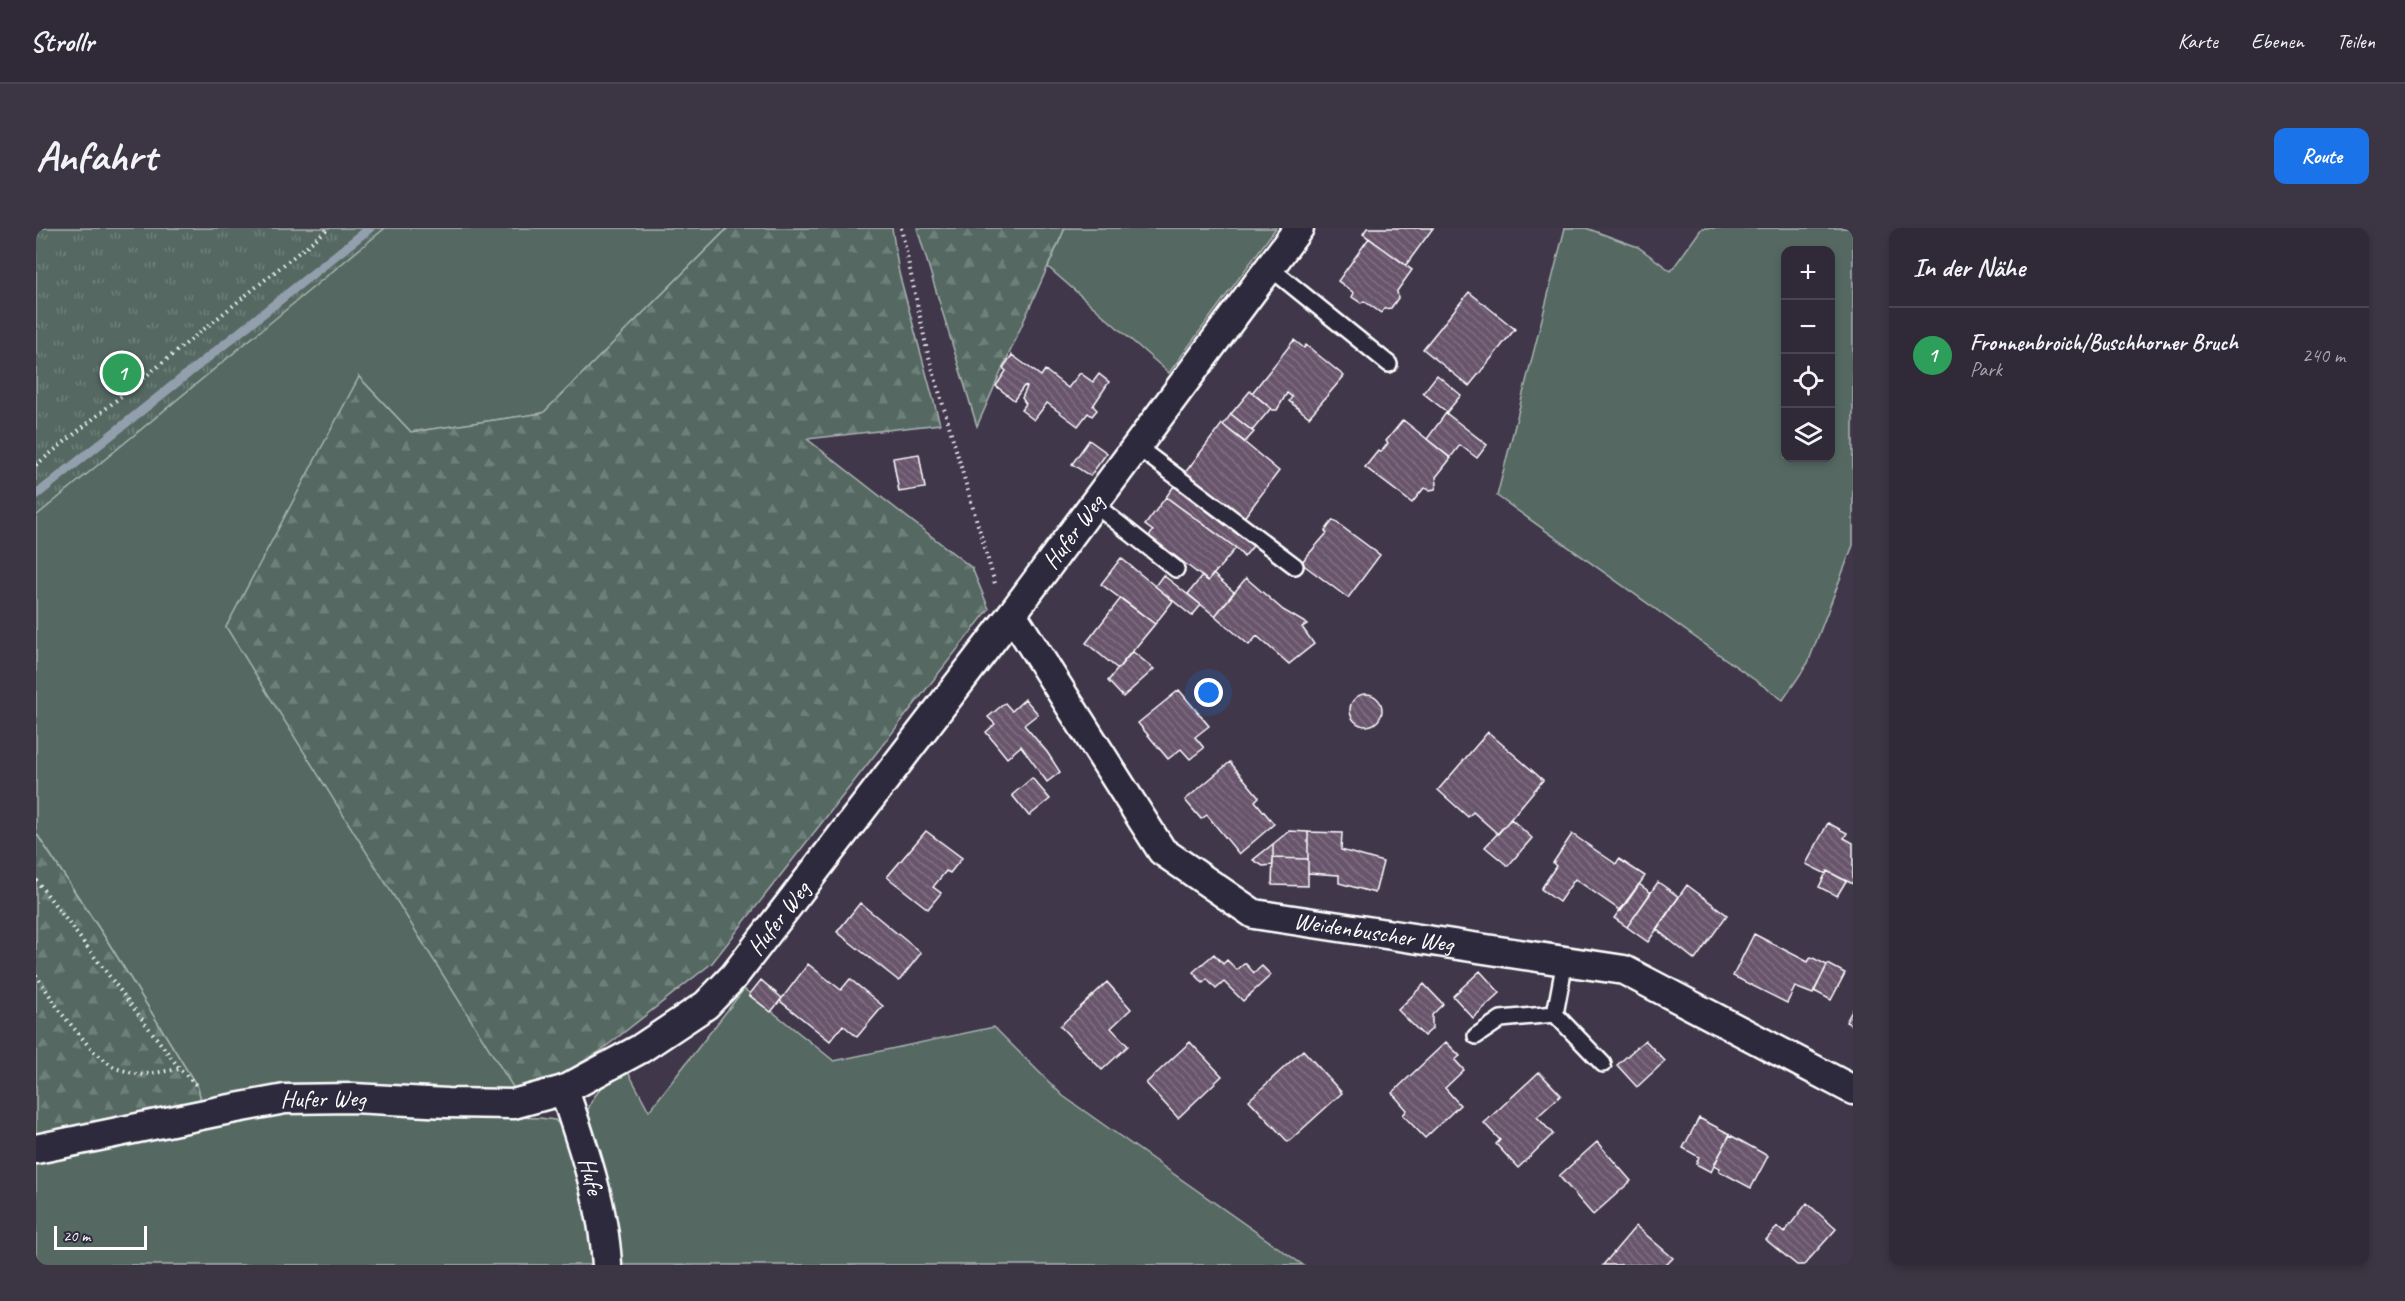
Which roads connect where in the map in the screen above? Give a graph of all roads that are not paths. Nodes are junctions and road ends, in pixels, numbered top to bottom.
1 (1299, 228) edge
2 (1269, 267) junction
3 (1389, 364) dead end
4 (1136, 446) junction
5 (1094, 504) junction
6 (1295, 566) dead end
7 (1176, 569) dead end
8 (1012, 614) junction
9 (1565, 961) junction
10 (1555, 1014) junction
11 (1476, 1036) dead end
12 (1603, 1064) dead end
13 (564, 1090) junction
14 (1853, 1090) edge
15 (36, 1149) edge
16 (607, 1265) edge

1 - 2 street, Hufer Weg
2 - 3 lane
2 - 4 street, Hufer Weg
4 - 5 street, Hufer Weg
4 - 6 lane
5 - 7 lane
5 - 8 street, Hufer Weg
8 - 9 street, Weidenbuscher Weg
8 - 13 street, Hufer Weg
9 - 10 lane
9 - 14 street, Weidenbuscher Weg
10 - 11 lane
10 - 12 lane
13 - 15 street, Hufer Weg
13 - 16 street, Hufe

